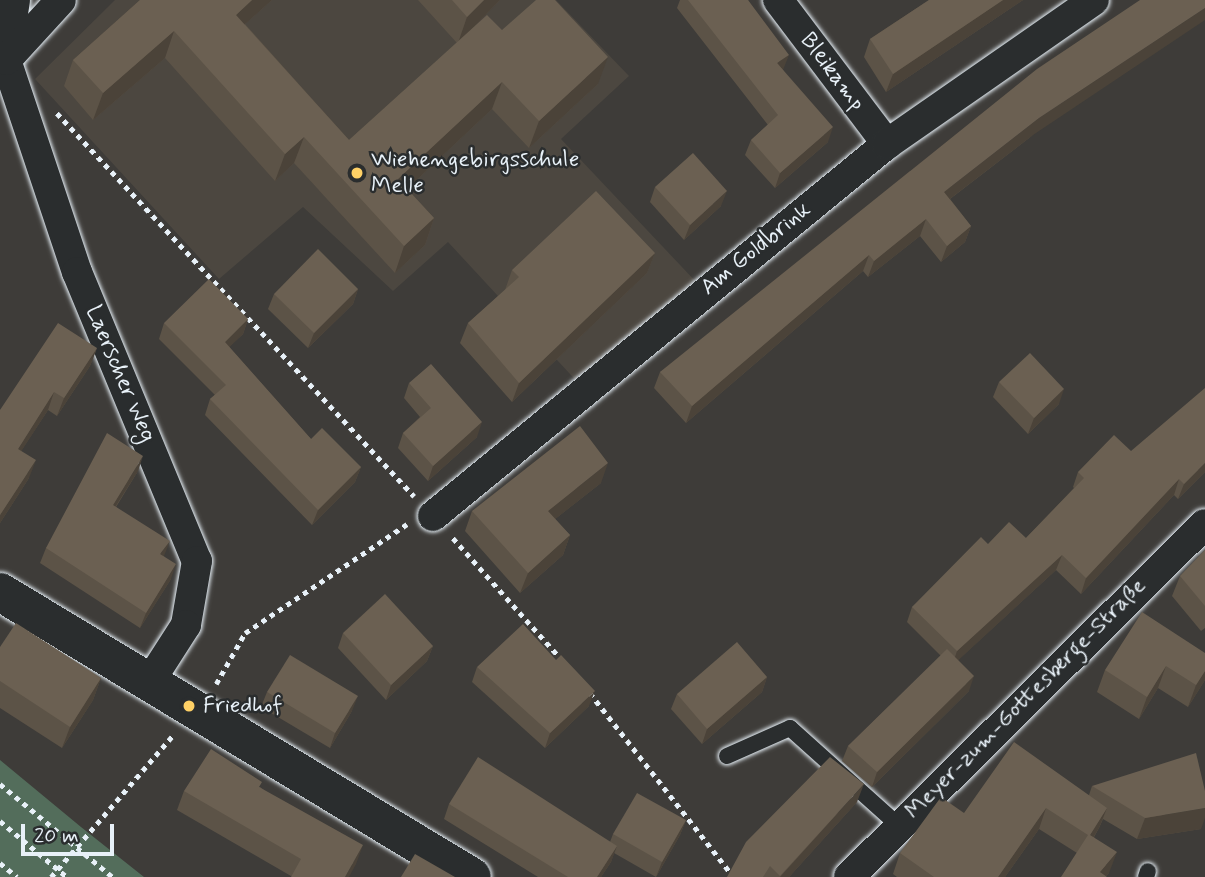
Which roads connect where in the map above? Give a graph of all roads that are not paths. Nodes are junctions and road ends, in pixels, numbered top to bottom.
1 (15, 0) edge
2 (61, 0) edge
3 (778, 0) edge
4 (1094, 0) edge
5 (6, 60) junction
6 (887, 144) junction
7 (430, 513) road end
8 (1205, 524) edge
9 (0, 592) edge
10 (150, 681) junction
11 (727, 757) dead end
12 (898, 825) junction
13 (472, 877) edge
14 (849, 877) edge

1 - 5 street, Laerscher Weg
2 - 5 street
3 - 6 street, Bleikamp
4 - 6 street, Am Goldbrink
5 - 10 street, Laerscher Weg
6 - 7 street, Am Goldbrink
8 - 12 street, Meyer-zum-Gottesberge-Straße
9 - 10 main road
10 - 13 main road
11 - 12 lane
12 - 14 street, Meyer-zum-Gottesberge-Straße

